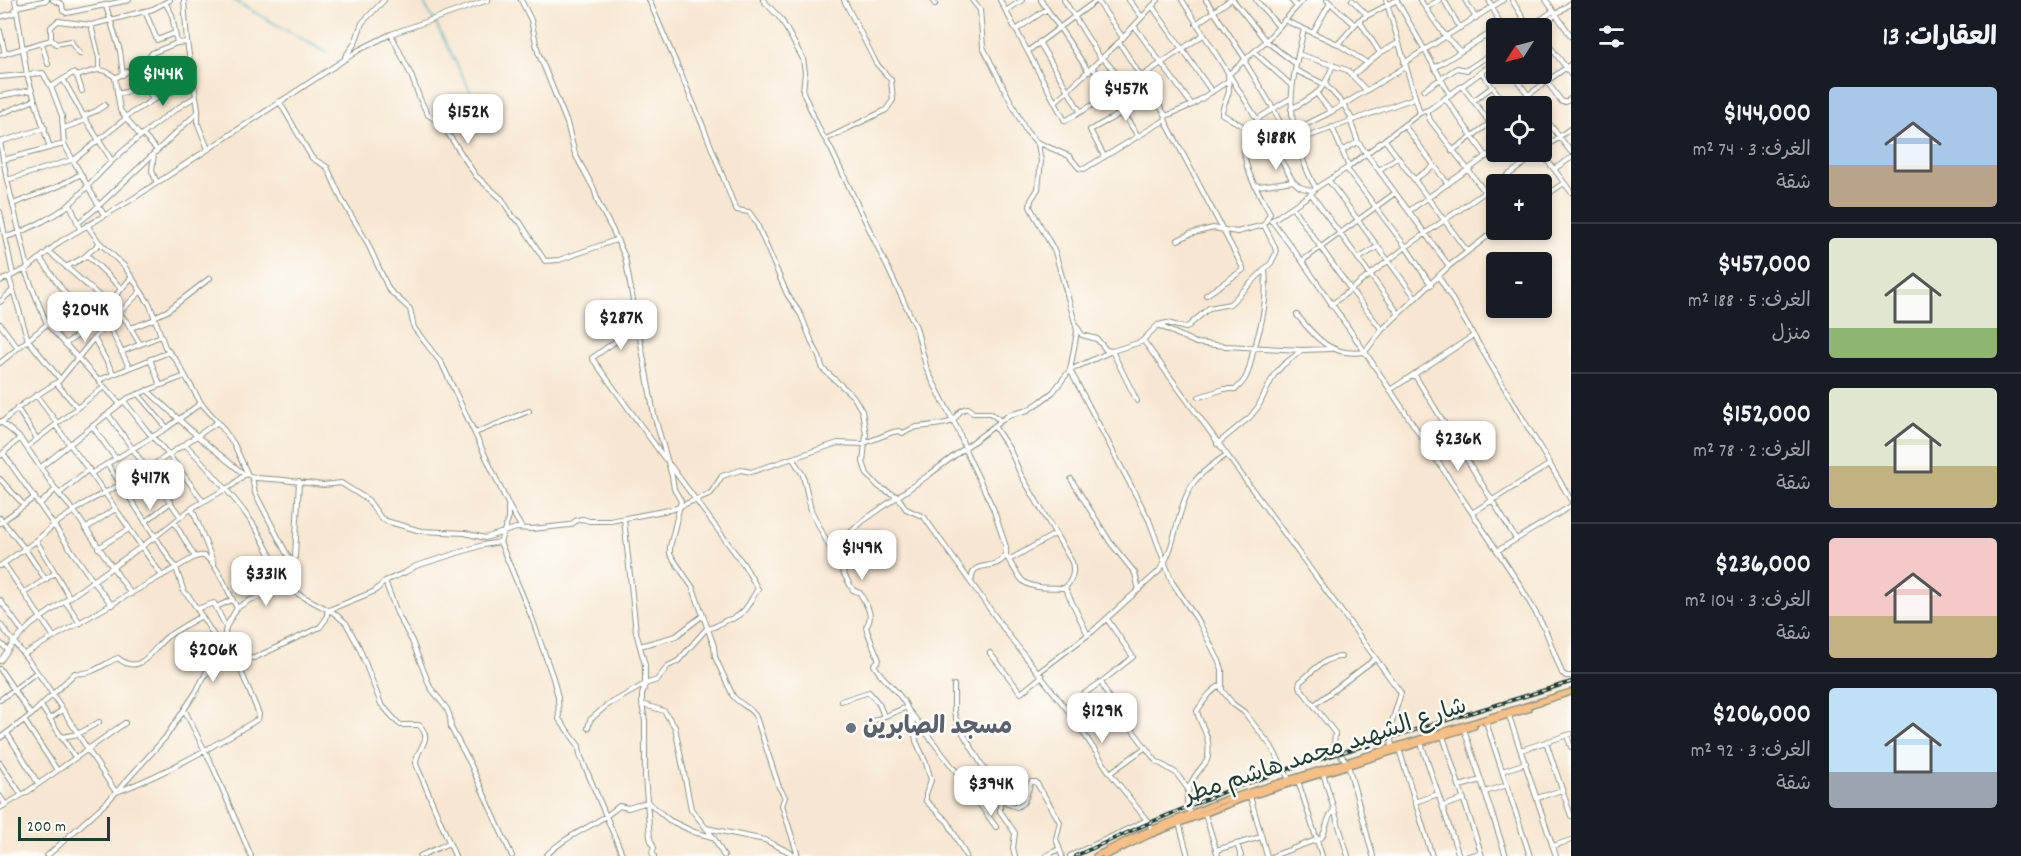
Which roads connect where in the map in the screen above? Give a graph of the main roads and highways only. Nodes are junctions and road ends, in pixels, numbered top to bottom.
1 (1571, 694) edge
2 (1420, 741) junction
3 (1347, 764) junction
4 (1118, 853) edge
5 (1096, 856) edge
6 (1105, 856) edge

1 - 2 main road, شارع الشهيد محمد هاشم مطر
1 - 2 main road, شارع الشهيد محمد هاشم مطر
2 - 3 main road, شارع الشهيد محمد هاشم مطر
2 - 3 main road, شارع الشهيد محمد هاشم مطر
3 - 4 main road, شارع الشهيد محمد هاشم مطر
3 - 5 main road, شارع الشهيد محمد هاشم مطر
4 - 6 main road, شارع الشهيد محمد هاشم مطر

